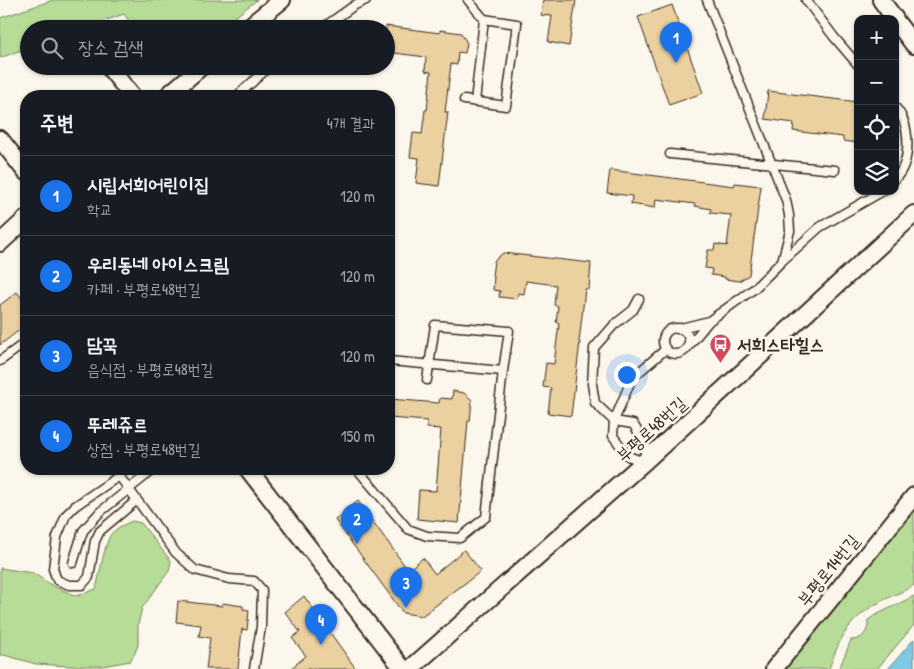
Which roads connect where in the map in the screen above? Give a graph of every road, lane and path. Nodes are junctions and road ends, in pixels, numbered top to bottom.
1 (282, 0) edge
2 (366, 0) edge
3 (468, 0) edge
4 (707, 0) edge
5 (806, 0) edge
6 (881, 0) edge
7 (892, 15) edge
8 (484, 19) junction
9 (257, 20) edge
10 (333, 20) edge
11 (899, 24) edge
12 (914, 45) edge
13 (854, 60) edge
14 (115, 75) edge
15 (192, 75) edge
16 (260, 75) edge
17 (127, 90) edge
18 (174, 90) edge
19 (244, 90) edge
20 (464, 100) dead end
21 (475, 102) junction
22 (899, 112) edge
23 (0, 139) edge
24 (670, 154) dead end
25 (20, 164) edge
26 (772, 164) junction
27 (835, 170) dead end
28 (899, 175) edge
29 (876, 195) edge
30 (914, 214) edge
31 (20, 225) edge
32 (0, 243) edge
33 (782, 261) junction
34 (639, 299) dead end
35 (710, 322) junction
36 (677, 329) junction
37 (20, 346) edge
38 (687, 348) junction
39 (666, 349) junction
40 (0, 361) edge
41 (395, 362) edge
42 (429, 365) junction
43 (503, 371) junction
44 (427, 380) dead end
45 (614, 421) junction
46 (644, 462) junction
47 (146, 475) edge
48 (253, 475) edge
49 (361, 475) edge
50 (119, 476) joint
51 (130, 488) junction
52 (914, 496) edge
53 (137, 500) junction
54 (73, 563) dead end
55 (254, 669) edge
56 (403, 669) edge
57 (410, 669) edge
58 (774, 669) edge

1 - 9 street
2 - 10 lane
3 - 8 lane
4 - 26 lane
5 - 13 lane
6 - 7 street
8 - 21 lane
8 - 21 lane
11 - 12 street
14 - 17 street
15 - 18 street
16 - 19 lane
20 - 21 lane
22 - 28 lane
23 - 25 street
24 - 26 lane
26 - 27 lane
26 - 33 lane
29 - 33 lane
30 - 46 street, 부평로48번길
31 - 32 street
33 - 35 lane
34 - 45 lane
35 - 36 lane
35 - 38 lane
36 - 38 lane
36 - 39 lane
37 - 40 lane
38 - 39 lane
39 - 45 lane
41 - 42 lane
42 - 43 lane
42 - 43 lane
42 - 44 lane
43 - 49 lane
45 - 46 lane
45 - 46 lane
46 - 57 street, 부평로48번길
47 - 51 lane
48 - 56 street
50 - 51 lane
50 - 53 lane
51 - 53 lane
51 - 54 lane
52 - 58 street, 부평로14번길
53 - 55 lane

